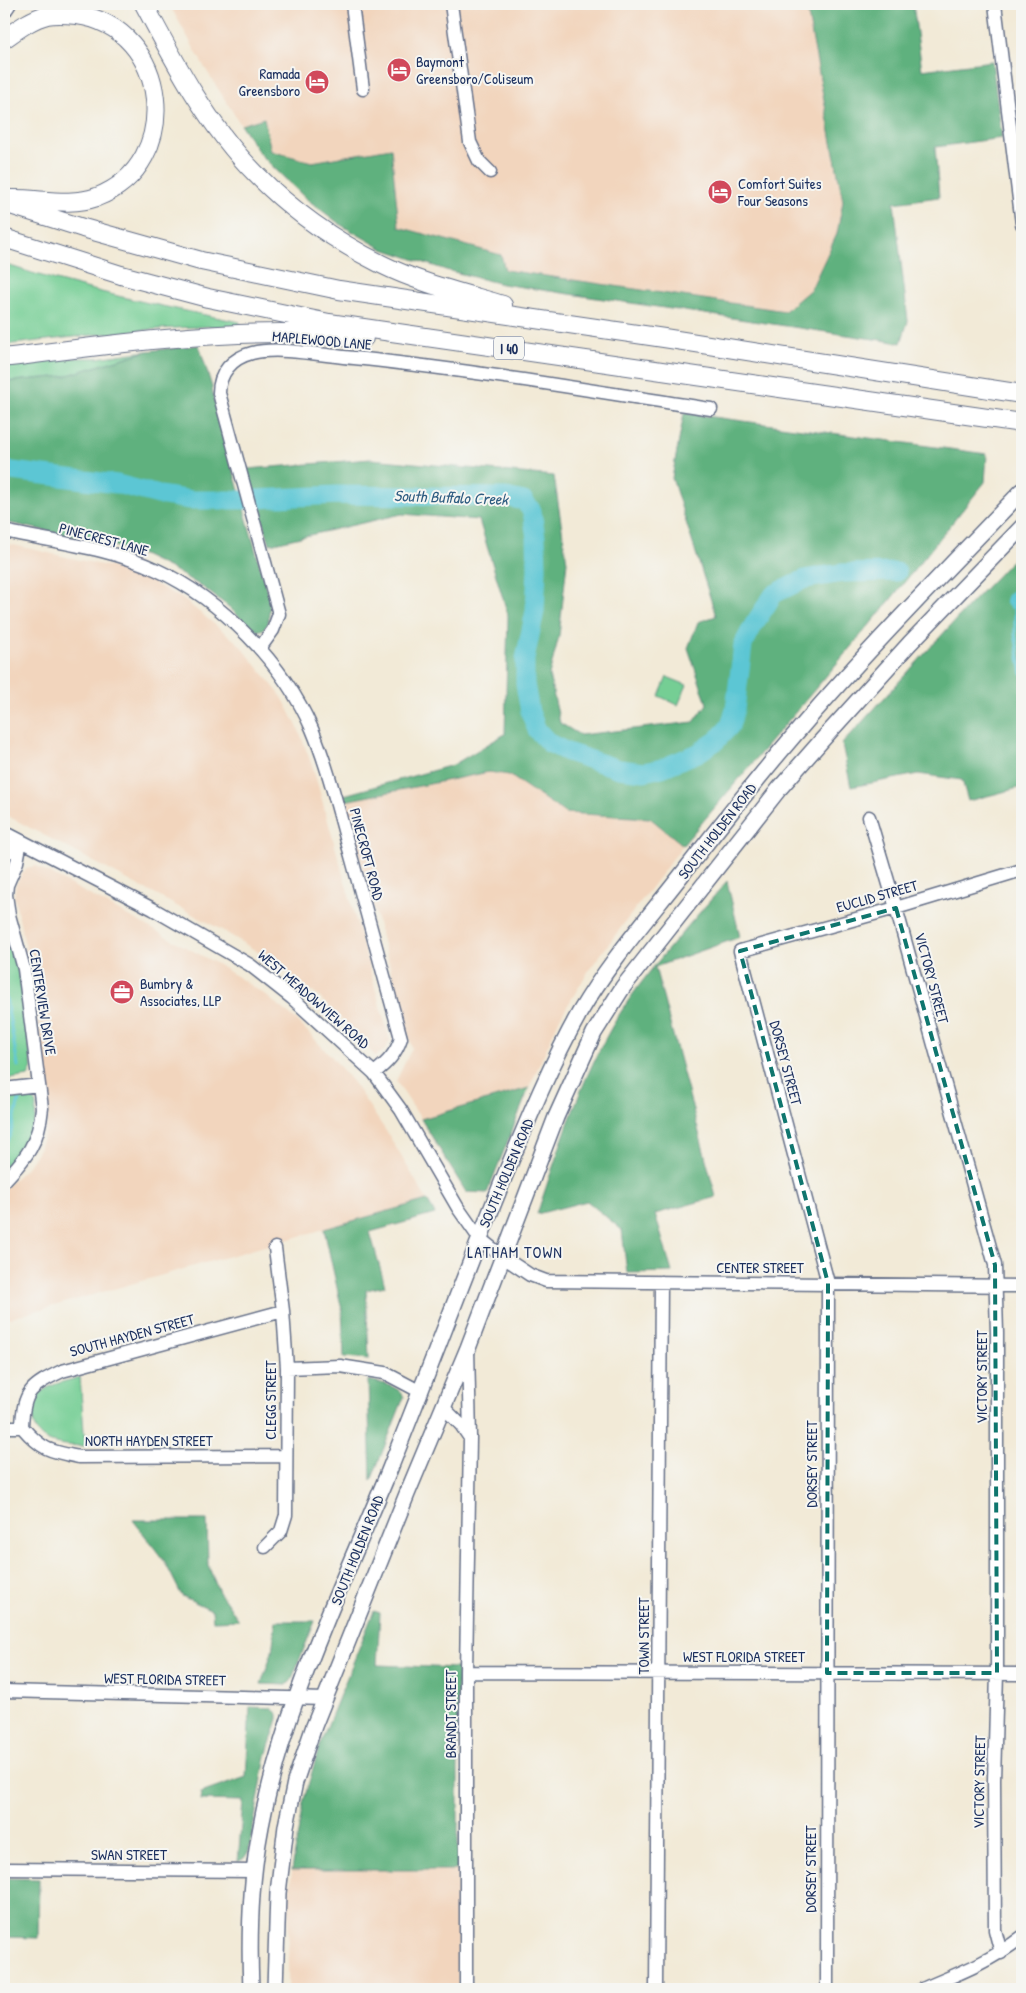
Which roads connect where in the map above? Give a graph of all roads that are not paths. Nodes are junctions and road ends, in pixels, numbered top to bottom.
1 (8, 4) edge
2 (144, 4) edge
3 (352, 4) edge
4 (451, 4) edge
5 (995, 4) edge
6 (4, 10) edge
7 (4, 39) edge
8 (363, 89) dead end
9 (490, 172) dead end
10 (4, 200) edge
11 (4, 203) edge
12 (1022, 224) edge
13 (4, 238) edge
14 (563, 323) junction
15 (556, 354) junction
16 (4, 358) edge
17 (1022, 394) edge
18 (711, 409) dead end
19 (1022, 422) edge
20 (1022, 491) edge
21 (1022, 527) edge
22 (4, 532) edge
23 (260, 648) junction
24 (869, 818) dead end
25 (4, 832) edge
26 (21, 841) junction
27 (4, 855) edge
28 (1022, 870) edge
29 (896, 908) junction
30 (740, 951) joint
31 (374, 1074) junction
32 (39, 1085) junction
33 (4, 1089) edge
34 (4, 1181) edge
35 (479, 1238) junction
36 (275, 1248) dead end
37 (503, 1257) junction
38 (661, 1282) junction
39 (828, 1283) junction
40 (996, 1286) junction
41 (1022, 1286) edge
42 (283, 1311) junction
43 (468, 1348) junction
44 (287, 1368) junction
45 (421, 1392) junction
46 (444, 1408) junction
47 (4, 1427) edge
48 (22, 1427) junction
49 (470, 1438) junction
50 (286, 1456) junction
51 (265, 1547) dead end
52 (466, 1672) junction
53 (659, 1672) junction
54 (827, 1673) junction
55 (997, 1673) junction
56 (1022, 1674) edge
57 (4, 1691) edge
58 (296, 1698) junction
59 (325, 1700) junction
60 (4, 1869) edge
61 (254, 1871) junction
62 (1022, 1937) edge
63 (1001, 1953) junction
64 (251, 1989) edge
65 (275, 1989) edge
66 (466, 1989) edge
67 (656, 1989) edge
68 (827, 1989) edge
69 (922, 1989) edge

1 - 6 main road
2 - 14 highway
3 - 8 street
4 - 9 street
5 - 12 street
7 - 10 highway
11 - 14 highway, I 40
13 - 15 highway, I 40
14 - 17 highway, I 40
15 - 16 highway
15 - 19 highway, I 40
18 - 23 street, MAPLEWOOD LANE
20 - 35 main road, SOUTH HOLDEN ROAD
21 - 37 main road, SOUTH HOLDEN ROAD
22 - 23 street, PINECREST LANE
23 - 31 street, PINECROFT ROAD
24 - 29 street, VICTORY STREET
25 - 26 street, WEST MEADOWVIEW ROAD
26 - 27 street
26 - 31 street, WEST MEADOWVIEW ROAD
26 - 32 street, CENTERVIEW DRIVE
28 - 29 street, EUCLID STREET
29 - 30 street, EUCLID STREET
29 - 40 street, VICTORY STREET
30 - 39 street, DORSEY STREET
31 - 35 street, WEST MEADOWVIEW ROAD
32 - 33 street
32 - 34 street, CENTERVIEW DRIVE
35 - 37 street, WEST MEADOWVIEW ROAD
35 - 45 main road, SOUTH HOLDEN ROAD
36 - 42 street, CLEGG STREET
37 - 38 street, CENTER STREET
37 - 43 main road, SOUTH HOLDEN ROAD
38 - 39 street, CENTER STREET
38 - 53 street, TOWN STREET
39 - 40 street, CENTER STREET
39 - 54 street, DORSEY STREET
40 - 41 street, CENTER STREET
40 - 55 street, VICTORY STREET
42 - 44 street, CLEGG STREET
42 - 48 street, SOUTH HAYDEN STREET
43 - 46 main road, SOUTH HOLDEN ROAD
43 - 49 street, BRANDT STREET
44 - 45 street
44 - 50 street, CLEGG STREET
45 - 58 main road, SOUTH HOLDEN ROAD
46 - 49 street
46 - 59 main road, SOUTH HOLDEN ROAD
47 - 48 street
48 - 50 street, NORTH HAYDEN STREET
49 - 52 street, BRANDT STREET
50 - 51 street, CLEGG STREET
52 - 53 street, WEST FLORIDA STREET
52 - 66 street, BRANDT STREET
53 - 54 street, WEST FLORIDA STREET
53 - 67 street, TOWN STREET
54 - 55 street, WEST FLORIDA STREET
54 - 68 street, DORSEY STREET
55 - 56 street, WEST FLORIDA STREET
55 - 63 street, VICTORY STREET
57 - 58 street, WEST FLORIDA STREET
58 - 59 street, WEST FLORIDA STREET
58 - 61 main road, SOUTH HOLDEN ROAD
59 - 65 main road, SOUTH HOLDEN ROAD
60 - 61 street, SWAN STREET
61 - 64 main road, SOUTH HOLDEN ROAD
62 - 63 street
63 - 69 street

